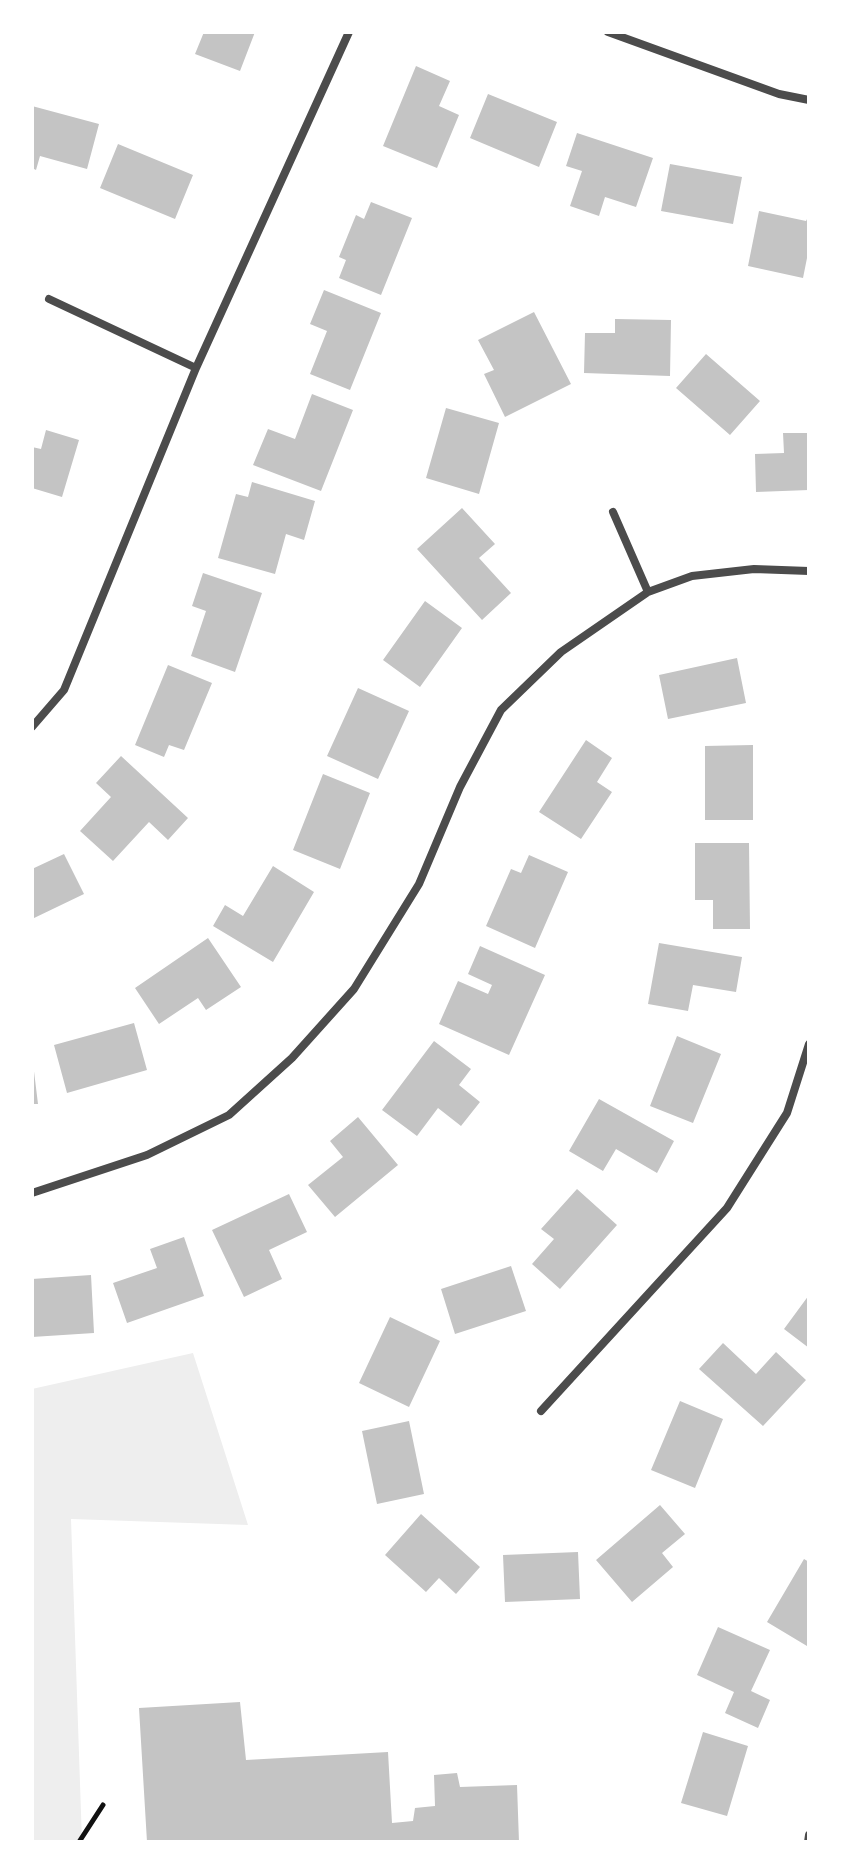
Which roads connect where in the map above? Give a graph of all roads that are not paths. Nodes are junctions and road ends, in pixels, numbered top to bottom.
1 (349, 32) edge
2 (608, 32) edge
3 (809, 100) edge
4 (49, 299) dead end
5 (196, 368) junction
6 (613, 512) dead end
7 (809, 571) edge
8 (648, 592) junction
9 (32, 727) edge
10 (809, 1044) edge
11 (32, 1193) edge
12 (541, 1411) dead end
13 (809, 1835) edge
14 (808, 1842) edge

1 - 5 street
2 - 3 street
4 - 5 street
5 - 9 street
6 - 8 street
7 - 8 street
8 - 11 street
10 - 12 street
13 - 14 street

